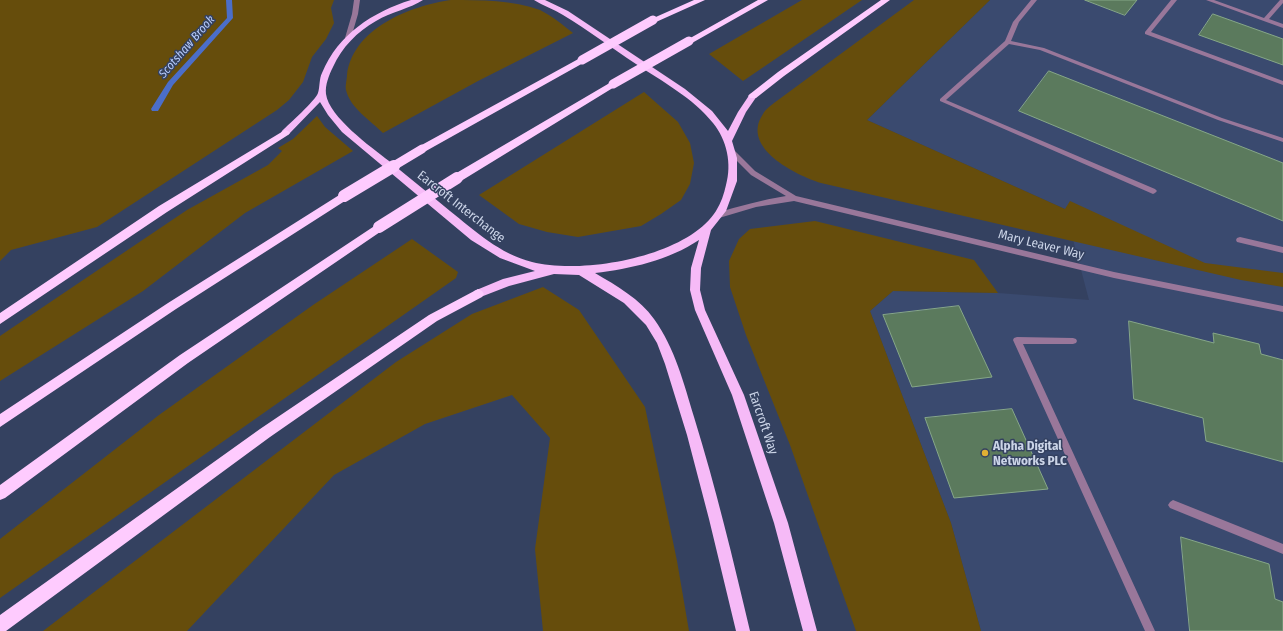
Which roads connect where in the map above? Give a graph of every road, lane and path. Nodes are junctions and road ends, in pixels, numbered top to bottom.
1 (357, 0) edge
2 (419, 0) edge
3 (538, 0) edge
4 (702, 0) edge
5 (764, 0) edge
6 (886, 0) edge
7 (1034, 0) edge
8 (1174, 0) edge
9 (1209, 0) edge
10 (1283, 0) edge
11 (1265, 20) junction
12 (1283, 26) edge
13 (348, 38) junction
14 (1008, 42) junction
15 (1283, 83) edge
16 (322, 94) junction
17 (753, 96) joint
18 (285, 133) joint
19 (1283, 140) edge
20 (728, 141) junction
21 (731, 151) junction
22 (1153, 191) dead end
23 (794, 198) junction
24 (719, 215) junction
25 (707, 228) junction
26 (1240, 240) dead end
27 (1283, 250) edge
28 (554, 270) junction
29 (582, 272) junction
30 (478, 294) joint
31 (1283, 309) edge
32 (0, 319) edge
33 (1073, 341) dead end
34 (0, 421) edge
35 (0, 493) edge
36 (1173, 505) dead end
37 (1283, 549) edge
38 (0, 625) edge
39 (743, 631) edge
40 (810, 631) edge
41 (1150, 631) edge

1 - 13 street
2 - 13 highway
3 - 20 highway, Earcroft Interchange
4 - 34 highway, bridge
5 - 35 highway, bridge
6 - 17 highway
7 - 14 street
8 - 15 street
9 - 11 street
10 - 11 street
11 - 12 street
13 - 16 highway
14 - 19 street
14 - 22 street
16 - 18 highway
16 - 28 highway, Earcroft Interchange
17 - 20 highway
18 - 32 highway
20 - 21 highway, Earcroft Interchange
21 - 23 street, Mary Leaver Way
21 - 24 highway, Earcroft Interchange
23 - 24 street, Mary Leaver Way
23 - 31 street, Mary Leaver Way
24 - 25 highway, Earcroft Interchange
25 - 29 highway, Earcroft Interchange
25 - 40 highway, Earcroft Way
26 - 27 street
28 - 29 highway, Earcroft Interchange
28 - 30 highway
29 - 39 highway
30 - 38 highway
33 - 41 street
36 - 37 street

